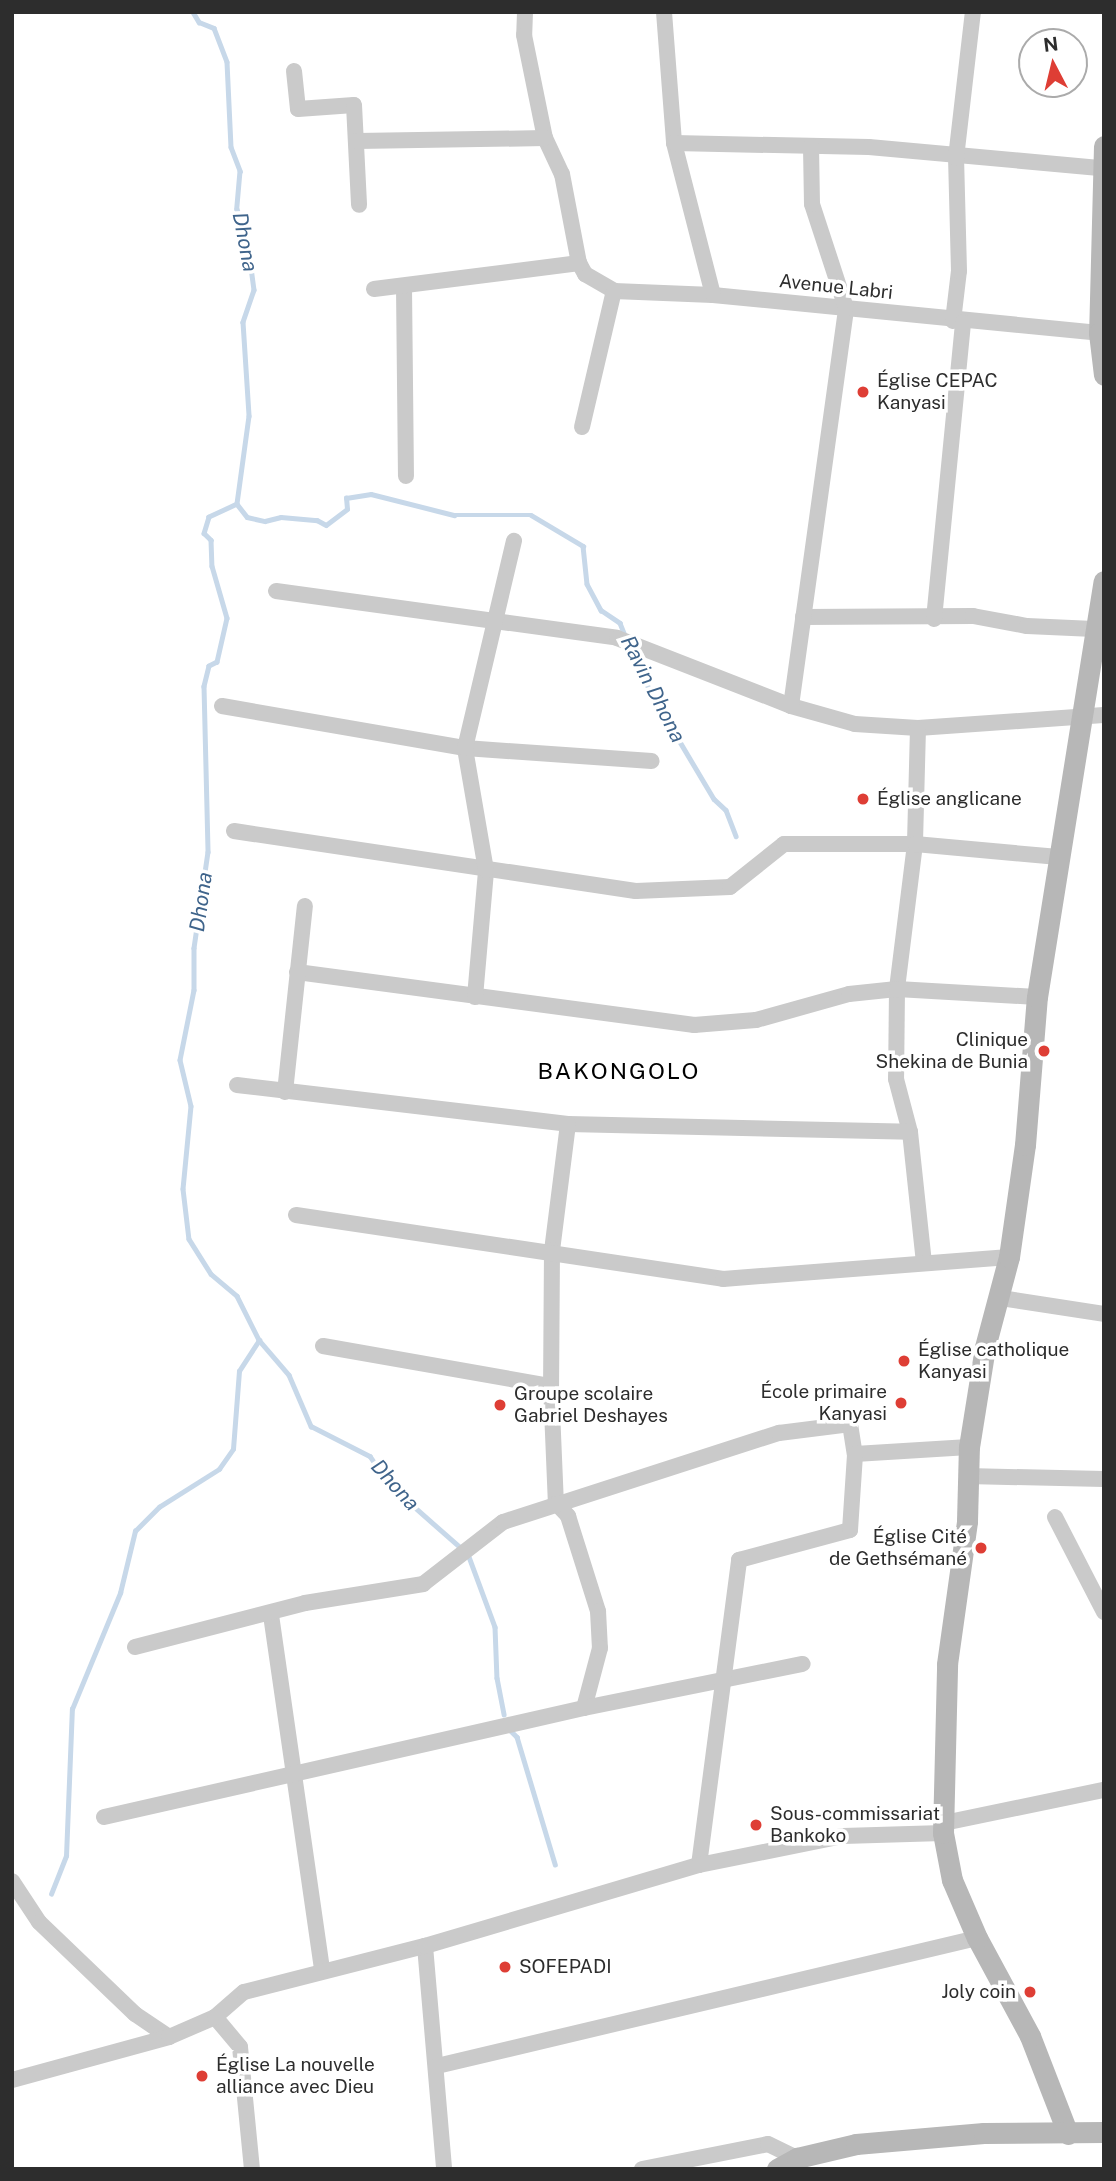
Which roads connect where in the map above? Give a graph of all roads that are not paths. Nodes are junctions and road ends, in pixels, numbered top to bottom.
1 (524, 12) edge
2 (664, 12) edge
3 (973, 12) edge
4 (294, 71) dead end
5 (545, 138) junction
6 (357, 141) junction
7 (674, 143) junction
8 (811, 146) junction
9 (1104, 146) edge
10 (956, 158) junction
11 (1102, 179) edge
12 (359, 205) dead end
13 (579, 263) junction
14 (404, 287) junction
15 (374, 289) dead end
16 (614, 291) junction
17 (713, 295) junction
18 (846, 308) junction
19 (958, 322) junction
20 (1101, 333) edge
21 (1104, 376) edge
22 (582, 428) dead end
23 (406, 476) dead end
24 (514, 541) dead end
25 (1104, 581) edge
26 (276, 591) dead end
27 (803, 617) junction
28 (934, 619) junction
29 (495, 621) junction
30 (1094, 629) junction
31 (222, 706) dead end
32 (790, 706) junction
33 (1104, 715) edge
34 (1079, 718) junction
35 (918, 728) junction
36 (465, 748) junction
37 (652, 761) dead end
38 (234, 831) dead end
39 (915, 844) junction
40 (1058, 857) junction
41 (486, 870) junction
42 (305, 906) dead end
43 (297, 972) junction
44 (897, 989) junction
45 (475, 997) junction
46 (1037, 997) junction
47 (237, 1086) dead end
48 (285, 1092) junction
49 (568, 1124) junction
50 (910, 1132) junction
51 (296, 1215) dead end
52 (552, 1250) junction
53 (1009, 1257) junction
54 (924, 1262) junction
55 (1000, 1298) junction
56 (1104, 1314) edge
57 (323, 1346) dead end
58 (551, 1386) junction
59 (969, 1447) junction
60 (855, 1454) junction
61 (967, 1476) junction
62 (1104, 1479) edge
63 (556, 1503) junction
64 (1055, 1517) dead end
65 (1104, 1612) edge
66 (271, 1615) junction
67 (135, 1647) dead end
68 (803, 1664) dead end
69 (723, 1682) junction
70 (584, 1708) junction
71 (294, 1775) junction
72 (1104, 1790) edge
73 (104, 1817) dead end
74 (944, 1828) junction
75 (699, 1865) junction
76 (12, 1881) edge
77 (977, 1938) junction
78 (425, 1946) junction
79 (322, 1969) junction
80 (215, 2018) junction
81 (169, 2037) junction
82 (437, 2066) junction
83 (12, 2080) edge
84 (1104, 2132) edge
85 (1068, 2134) junction
86 (797, 2158) junction
87 (252, 2169) edge
88 (444, 2169) edge
89 (642, 2169) edge
90 (777, 2169) edge

1 - 5 street
2 - 7 street
3 - 10 street
4 - 6 street
5 - 6 street
5 - 13 street
6 - 12 street
7 - 8 street
7 - 17 street
8 - 10 street
8 - 18 street
9 - 11 street
10 - 11 street
10 - 19 street
11 - 20 street
13 - 14 street
13 - 16 street, Avenue Labri
14 - 15 street
14 - 23 street
16 - 17 street, Avenue Labri
16 - 22 street
17 - 18 street, Avenue Labri
18 - 19 street, Avenue Labri
18 - 27 street
19 - 20 street, Avenue Labri
19 - 28 street
20 - 21 street
24 - 29 street
25 - 30 street
26 - 29 street
27 - 28 street
27 - 32 street
28 - 30 street
29 - 32 street
29 - 36 street
30 - 34 street
31 - 36 street
32 - 35 street
33 - 34 street
34 - 35 street
34 - 40 street
35 - 39 street
36 - 37 street
36 - 41 street
38 - 41 street
39 - 40 street
39 - 41 street
39 - 44 street
40 - 46 street
41 - 45 street
42 - 43 street
43 - 45 street
43 - 48 street
44 - 45 street
44 - 46 street
44 - 50 street
46 - 53 street
47 - 48 street
48 - 49 street
49 - 50 street
49 - 52 street
50 - 54 street
51 - 52 street
52 - 54 street
52 - 58 street
53 - 54 street
53 - 55 street
55 - 56 street
55 - 59 street
57 - 58 street
58 - 63 street
59 - 60 street
59 - 61 street
60 - 63 street
60 - 69 street
61 - 62 street
61 - 74 street
63 - 66 street
63 - 70 street
64 - 65 street
66 - 67 street
66 - 71 street
68 - 69 street
69 - 70 street
69 - 75 street
70 - 71 street
71 - 73 street
71 - 79 street
72 - 74 street
74 - 75 street
74 - 77 street
75 - 78 street
76 - 81 street
77 - 82 street
77 - 85 street
78 - 79 street
78 - 82 street
79 - 80 street
80 - 81 street
80 - 87 street
81 - 83 street
82 - 88 street
84 - 85 street
85 - 86 street
86 - 89 street
86 - 90 street

